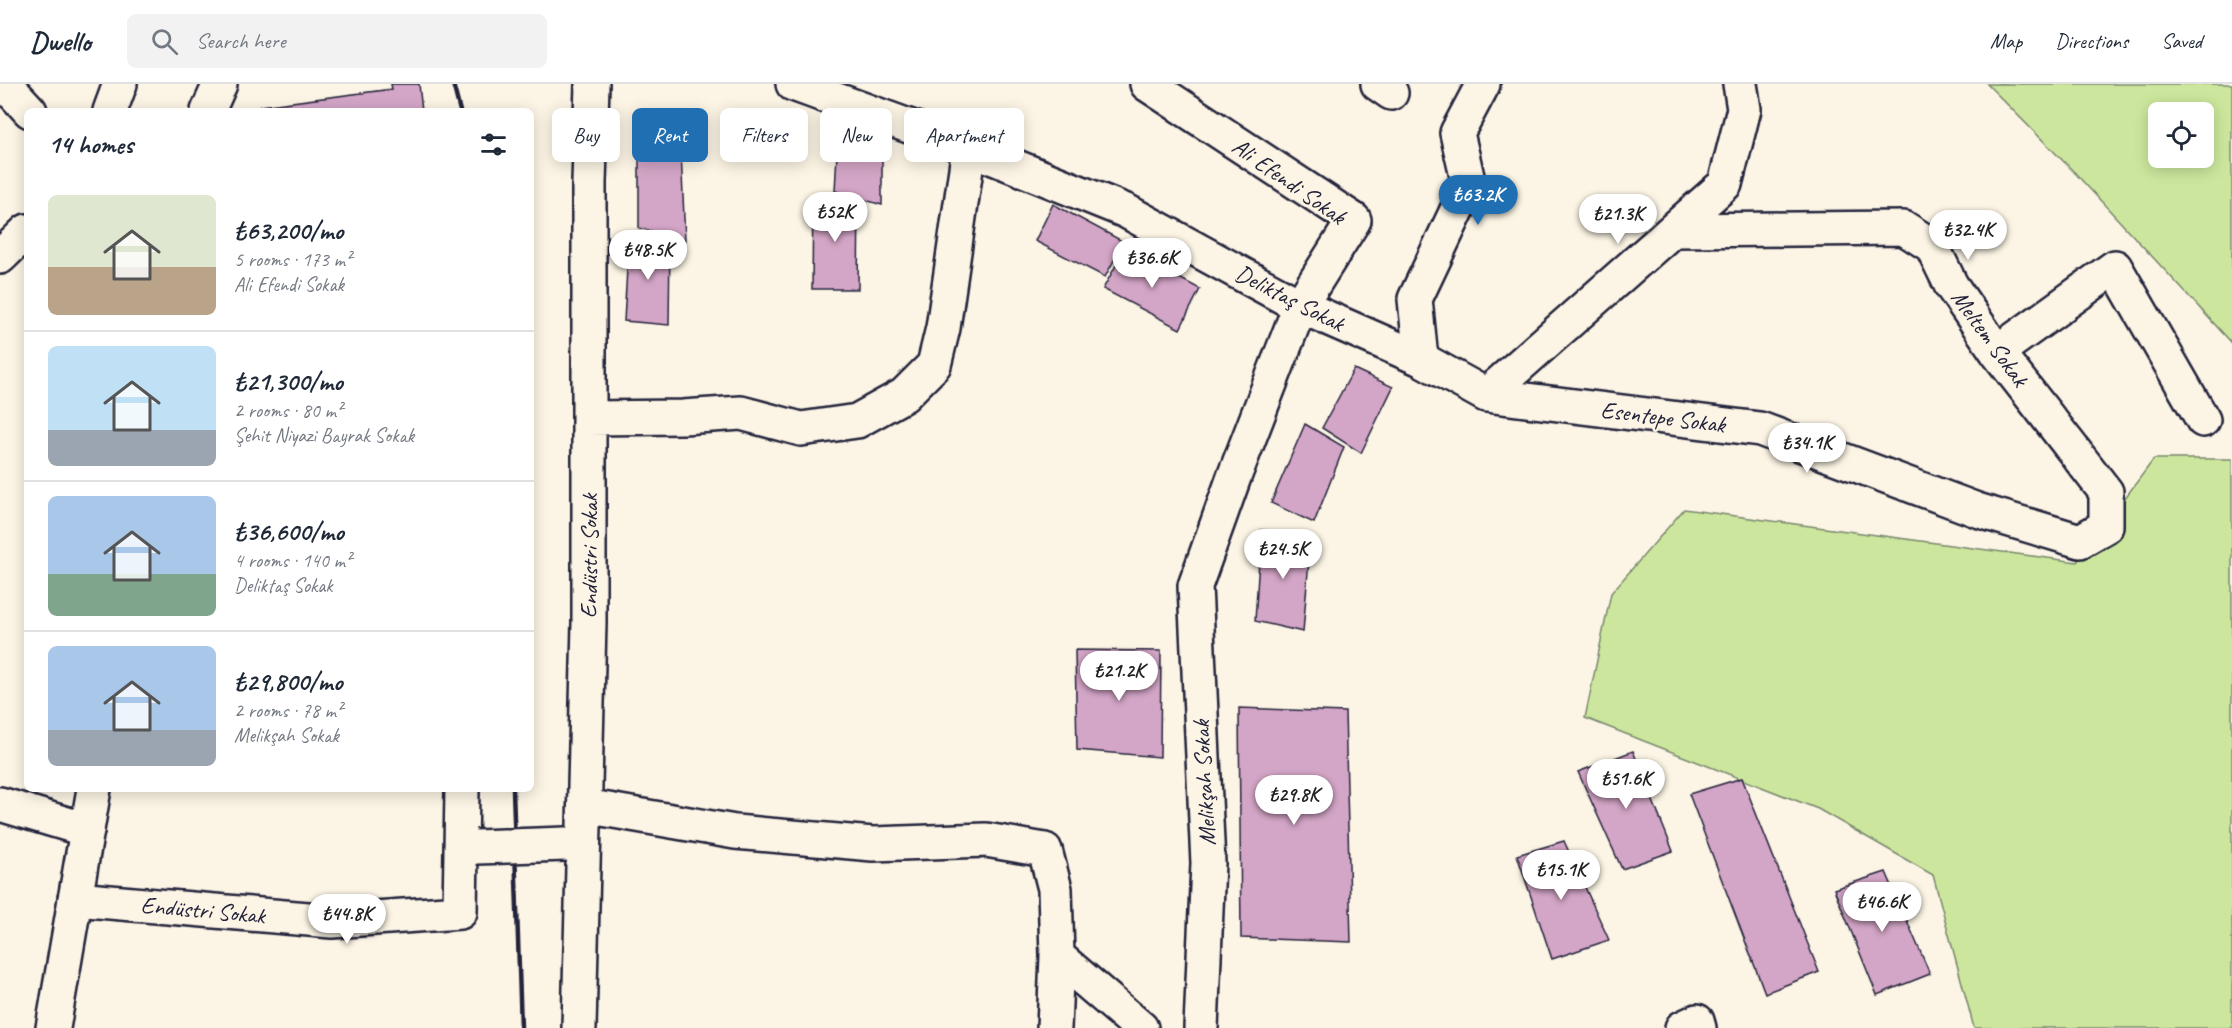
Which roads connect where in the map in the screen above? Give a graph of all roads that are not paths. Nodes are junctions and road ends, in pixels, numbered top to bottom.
1 (5, 84) edge
2 (120, 84) edge
3 (220, 84) edge
4 (592, 84) edge
5 (794, 84) edge
6 (1147, 84) edge
7 (1483, 84) edge
8 (1740, 84) edge
9 (27, 108) edge
10 (111, 108) edge
11 (209, 108) edge
12 (904, 124) edge
13 (967, 162) edge
14 (1004, 162) edge
15 (1675, 230) junction
16 (24, 234) edge
17 (0, 257) edge
18 (1300, 306) junction
19 (1997, 352) junction
20 (1421, 359) junction
21 (1486, 394) junction
22 (589, 418) junction
23 (2203, 420) dead end
24 (2106, 526) joint
25 (93, 792) edge
26 (462, 792) edge
27 (0, 804) edge
28 (585, 806) junction
29 (87, 830) junction
30 (575, 844) junction
31 (459, 897) junction
32 (75, 899) junction
33 (1057, 956) junction
34 (53, 1028) edge
35 (579, 1028) edge
36 (1054, 1028) edge
37 (1141, 1028) edge
38 (1201, 1028) edge
39 (1682, 1028) edge
40 (1699, 1028) edge

1 - 9 street
2 - 10 street
3 - 11 street
4 - 22 street, Endüstri Sokak
5 - 12 street, Deliktaş Sokak
6 - 18 street, Ali Efendi Sokak
7 - 20 street
8 - 15 street
13 - 22 street
14 - 18 street, Deliktaş Sokak
15 - 19 street, Meltem Sokak
15 - 21 street
16 - 17 street
18 - 20 street, Deliktaş Sokak
18 - 38 street, Melikşah Sokak
19 - 23 street
19 - 24 street, Meltem Sokak
20 - 21 street, Deliktaş Sokak
21 - 24 street, Esentepe Sokak
22 - 28 street, Endüstri Sokak
25 - 29 street
26 - 31 street
27 - 29 street
28 - 30 street, Endüstri Sokak
28 - 33 street
29 - 32 street
30 - 31 street, bridge
30 - 35 street, Endüstri Sokak
31 - 32 street, Endüstri Sokak
32 - 34 street
33 - 36 street
33 - 37 street
39 - 40 street

